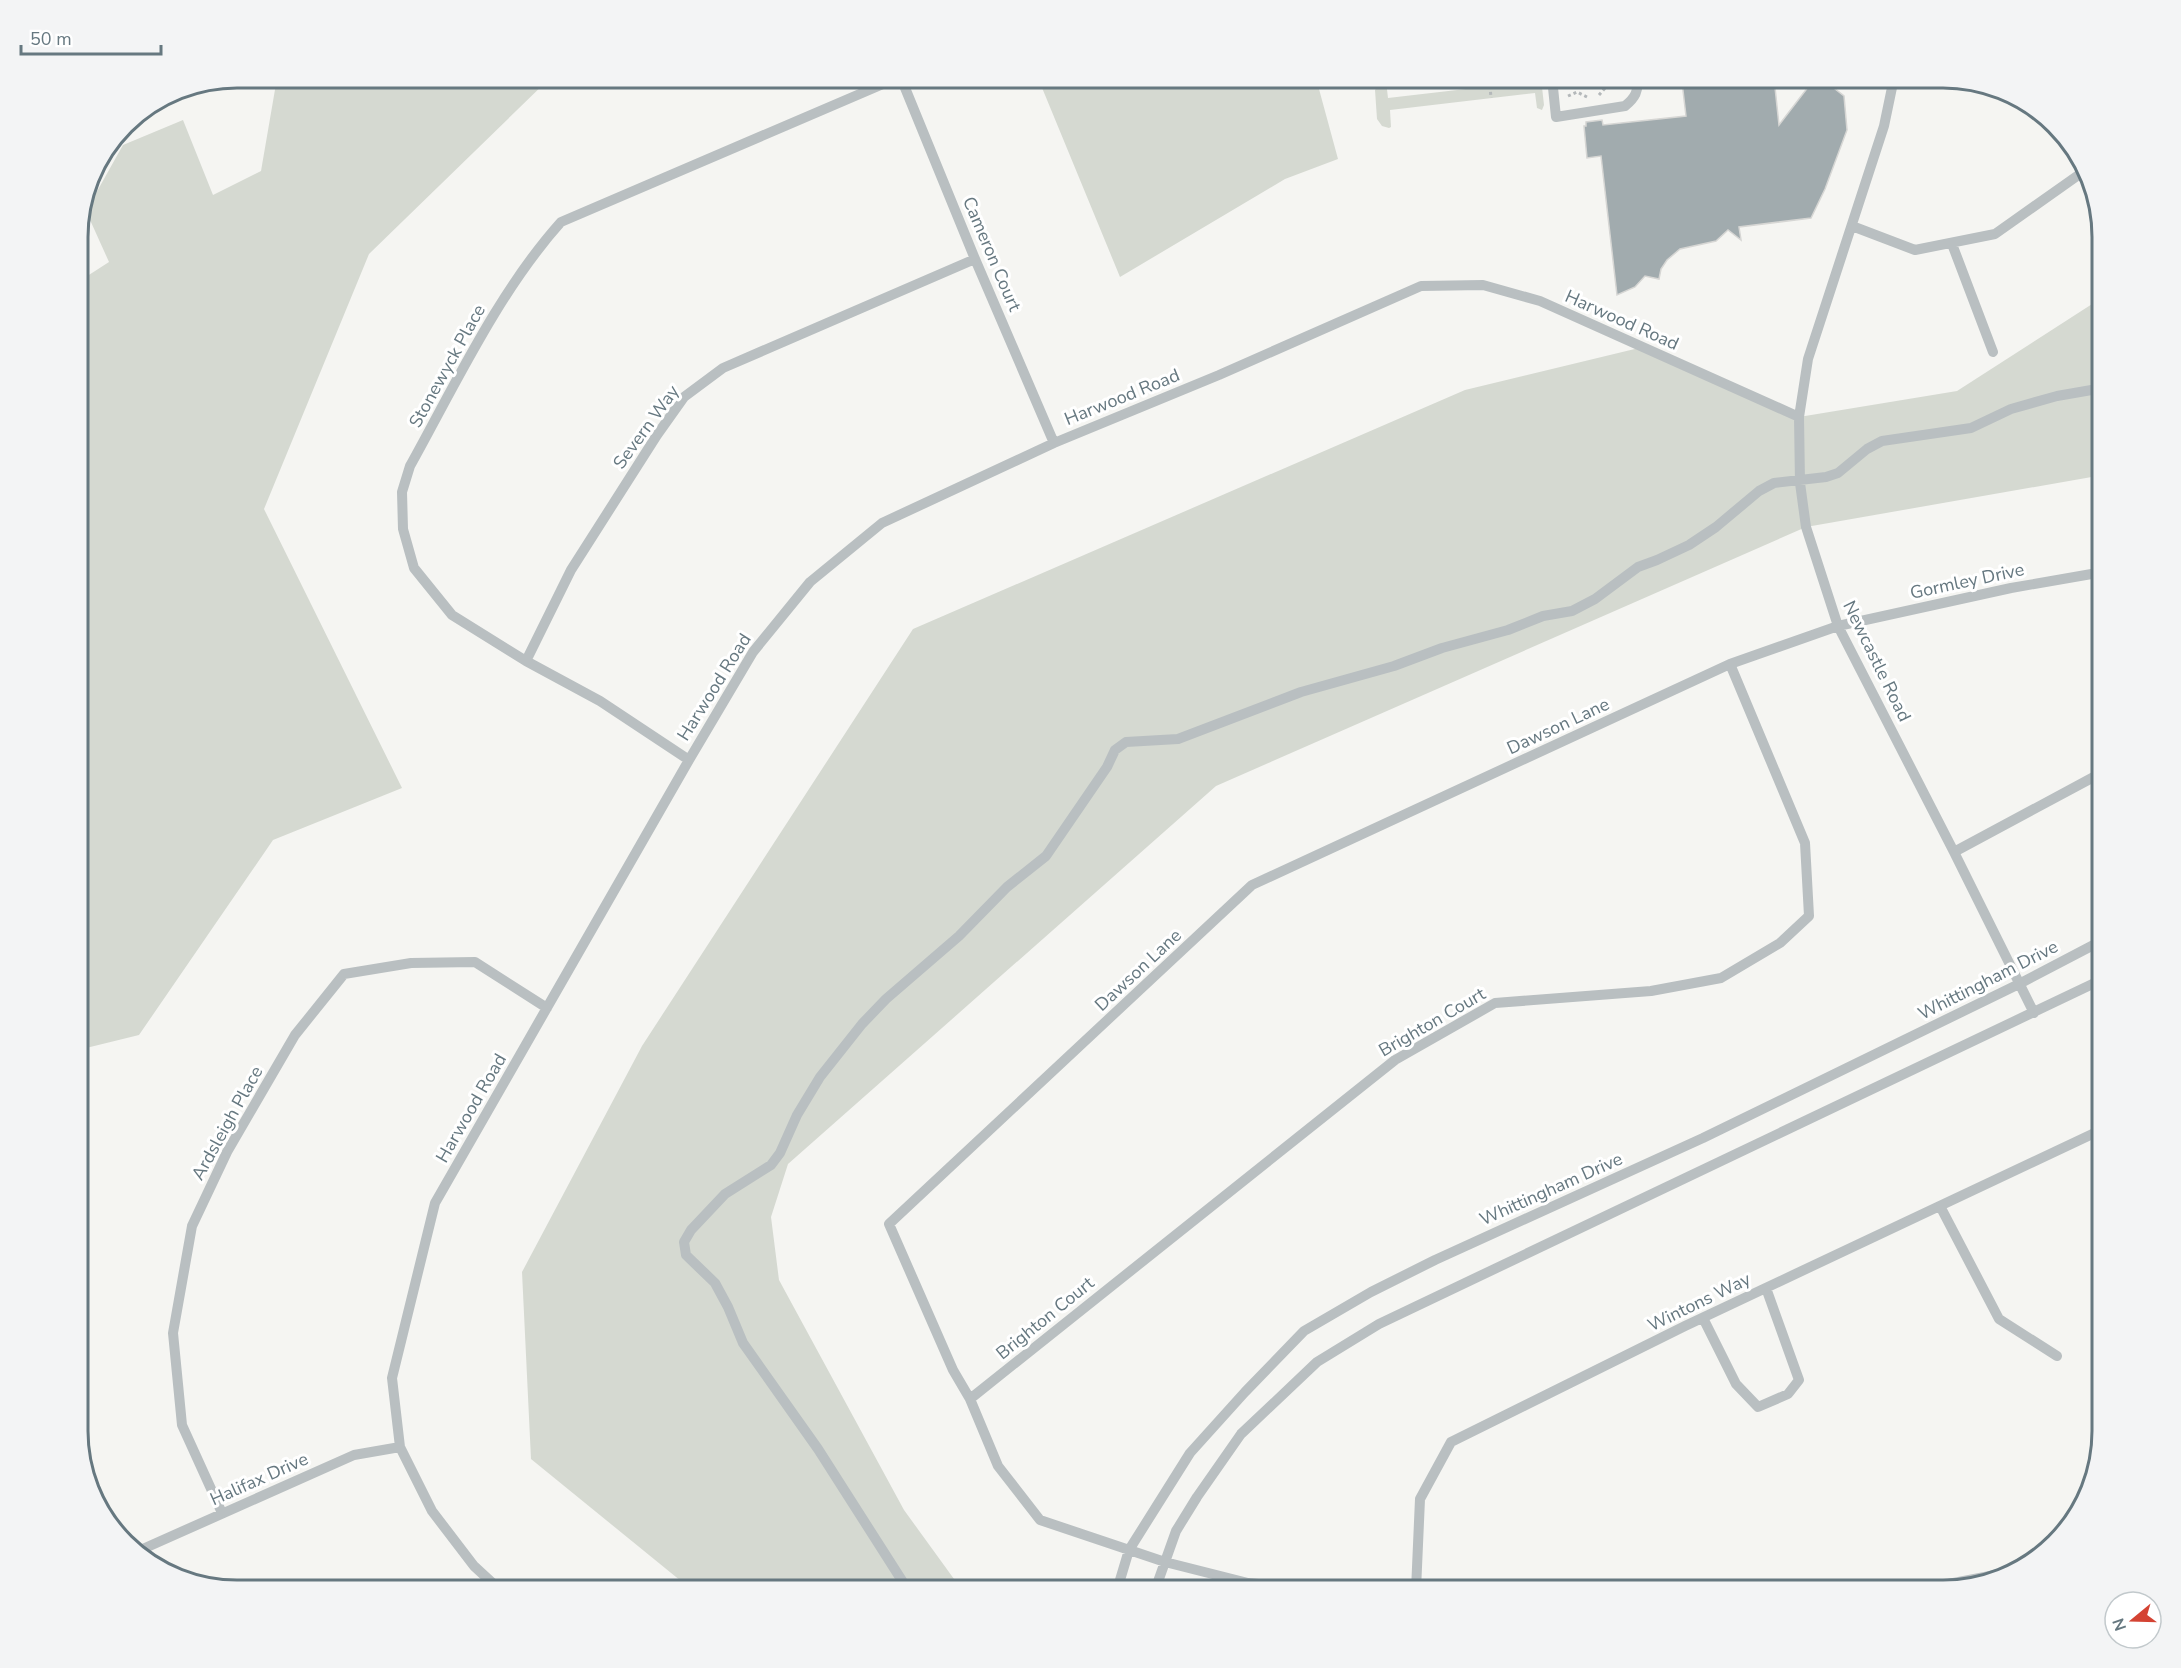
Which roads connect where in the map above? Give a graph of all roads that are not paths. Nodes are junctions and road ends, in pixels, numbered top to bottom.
1 (876, 88) edge
2 (903, 88) edge
3 (1553, 88) edge
4 (1639, 88) edge
5 (1892, 88) edge
6 (2078, 175) edge
7 (1852, 226) junction
8 (1952, 244) junction
9 (975, 260) junction
10 (1993, 352) dead end
11 (2092, 390) edge
12 (1799, 417) junction
13 (1054, 443) junction
14 (1800, 480) junction
15 (2092, 574) edge
16 (1838, 626) junction
17 (526, 661) junction
18 (1730, 664) junction
19 (688, 760) junction
20 (2092, 778) edge
21 (1954, 852) junction
22 (2092, 946) edge
23 (2019, 984) junction
24 (2092, 984) edge
25 (547, 1008) junction
26 (2034, 1013) junction
27 (2092, 1134) edge
28 (1940, 1206) junction
29 (1766, 1288) junction
30 (1703, 1318) junction
31 (2057, 1356) dead end
32 (970, 1399) junction
33 (400, 1447) junction
34 (222, 1513) junction
35 (145, 1548) edge
36 (1129, 1550) junction
37 (1165, 1562) junction
38 (489, 1580) edge
39 (902, 1580) edge
40 (1120, 1580) edge
41 (1159, 1580) edge
42 (1236, 1580) edge
43 (1416, 1580) edge

1 - 17 street, Stonewyck Place
2 - 9 street, Cameron Court
3 - 4 street
5 - 7 street, Newcastle Road
6 - 8 street
7 - 8 street
7 - 12 street, Newcastle Road
8 - 10 street
9 - 13 street, Cameron Court
9 - 17 street, Severn Way
11 - 14 street
12 - 13 street, Harwood Road
12 - 14 street, Newcastle Road
13 - 19 street, Harwood Road
14 - 16 street, Newcastle Road
14 - 39 street
15 - 16 street, Gormley Drive
16 - 18 street, Dawson Lane
16 - 21 street, Newcastle Road
17 - 19 street, Stonewyck Place
18 - 32 street, Dawson Lane
18 - 32 street, Brighton Court
19 - 25 street, Harwood Road
20 - 21 street
21 - 23 street, Newcastle Road
22 - 23 street, Whittingham Drive
23 - 26 street, Newcastle Road
23 - 36 street, Whittingham Drive
24 - 26 street
25 - 33 street, Harwood Road
25 - 34 street, Ardsleigh Place
26 - 37 street
27 - 28 street, Wintons Way
28 - 29 street, Wintons Way
28 - 31 street
29 - 30 street, Wintons Way
29 - 30 street
30 - 43 street, Wintons Way
32 - 36 street, Dawson Lane
33 - 34 street, Halifax Drive
33 - 38 street, Harwood Road
34 - 35 street, Halifax Drive
36 - 37 street, Dawson Lane
36 - 40 street, Whittingham Drive
37 - 41 street
37 - 42 street, Dawson Lane

